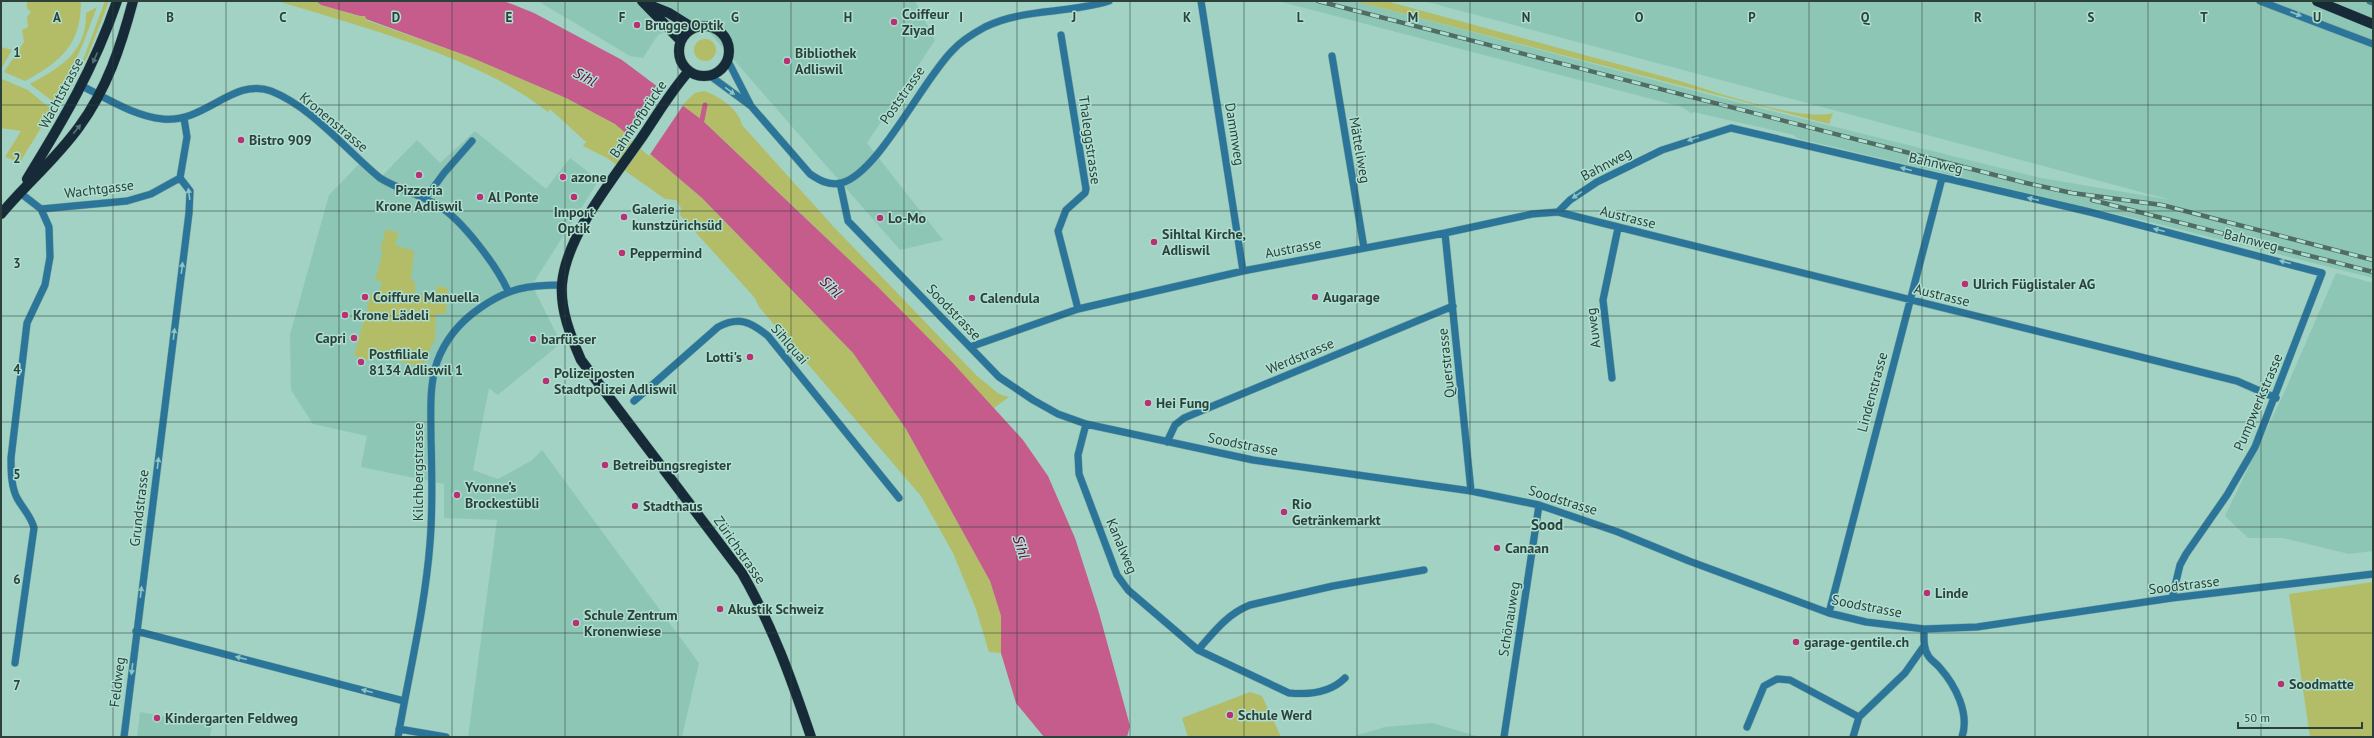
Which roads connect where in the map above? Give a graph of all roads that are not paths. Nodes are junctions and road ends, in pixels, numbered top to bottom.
1 (117, 1) edge
2 (133, 1) edge
3 (1109, 1) edge
4 (1201, 1) edge
5 (2260, 1) edge
6 (2317, 1) edge
7 (2370, 1) edge
8 (2373, 2) edge
9 (644, 3) edge
10 (2373, 24) edge
11 (693, 28) junction
12 (1061, 35) dead end
13 (681, 41) junction
14 (2373, 44) edge
15 (1332, 56) dead end
16 (728, 61) junction
17 (689, 71) junction
18 (709, 75) junction
19 (82, 86) junction
20 (100, 95) junction
21 (751, 106) junction
22 (184, 118) junction
23 (472, 141) dead end
24 (180, 178) junction
25 (1942, 178) junction
26 (610, 183) joint
27 (840, 183) junction
28 (19, 192) junction
29 (425, 199) junction
30 (3, 209) edge
31 (41, 209) junction
32 (1558, 212) junction
33 (1618, 228) junction
34 (1445, 233) junction
35 (1364, 248) junction
36 (1243, 271) junction
37 (2322, 273) joint
38 (562, 285) junction
39 (508, 291) junction
40 (1909, 300) junction
41 (1453, 306) junction
42 (1078, 309) junction
43 (970, 347) junction
44 (1612, 378) dead end
45 (2276, 398) junction
46 (634, 401) dead end
47 (1086, 424) junction
48 (1167, 442) junction
49 (1471, 491) junction
50 (899, 498) dead end
51 (1539, 505) junction
52 (1424, 570) dead end
53 (2373, 574) edge
54 (2172, 598) junction
55 (1829, 613) junction
56 (1924, 629) junction
57 (136, 631) junction
58 (1924, 646) junction
59 (1198, 650) junction
60 (15, 663) dead end
61 (1344, 678) dead end
62 (404, 701) junction
63 (1859, 717) junction
64 (1747, 727) dead end
65 (399, 728) junction
66 (124, 737) edge
67 (398, 737) edge
68 (446, 737) edge
69 (811, 737) edge
70 (1504, 737) edge
71 (1853, 737) edge
72 (1962, 737) edge

1 -> 19 main road, Wachtstrasse
2 - 20 main road, Wachtstrasse
3 - 27 street, Poststrasse
4 - 36 street, Dammweg
5 -> 14 street
6 - 10 main road
7 - 8 street
9 - 11 main road
9 - 13 main road
11 - 13 main road
11 - 16 main road
12 - 42 street, Thaleggstrasse
13 - 17 main road
15 - 35 street, Mätteliweg
16 - 18 main road
16 - 21 street
17 - 18 main road
17 - 26 main road, Bahnhofbrücke
18 -> 21 street
19 - 20 street, Kronenstrasse
19 - 28 main road, Wachtstrasse
20 - 22 street, Kronenstrasse
28 -> 20 main road, Wachtstrasse
21 - 27 street
22 - 24 street
22 - 29 street, Kronenstrasse
23 - 29 street
24 - 31 street, Wachtgasse
57 -> 24 street, Grundstrasse
25 -> 32 street, Bahnweg
37 -> 25 street, Bahnweg
25 - 40 street, Lindenstrasse
26 - 38 main road, Zürichstrasse
27 - 43 street, Soodstrasse
28 - 30 main road, Wachtstrasse
28 - 31 street
29 - 39 street, Kronenstrasse
31 - 60 street
32 - 33 street, Austrasse
32 - 34 street, Austrasse
33 - 40 street, Austrasse
33 - 44 street, Auweg
34 - 35 street, Austrasse
34 - 41 street, Querstrasse
35 - 36 street, Austrasse
36 - 42 street, Austrasse
37 - 45 street, Pumpwerkstrasse
38 - 39 street, Kilchbergstrasse
38 - 69 main road, Zürichstrasse
39 - 62 street, Kilchbergstrasse
40 - 45 street, Austrasse
40 - 55 street, Lindenstrasse
41 - 48 street, Werdstrasse
41 - 49 street, Querstrasse
42 - 43 street, Austrasse
43 - 47 street, Soodstrasse
45 - 54 street, Pumpwerkstrasse
46 - 50 street, Sihlquai
47 - 48 street, Soodstrasse
47 - 59 street, Kanalweg
48 - 49 street, Soodstrasse
49 - 51 street, Soodstrasse
51 - 55 street, Soodstrasse
51 - 70 street, Schönauweg
52 - 59 street
53 - 54 street, Soodstrasse
54 - 56 street, Soodstrasse
55 - 56 street, Soodstrasse
56 - 58 street
62 -> 57 street
57 -> 66 street, Feldweg
58 - 63 street
58 - 72 street
59 - 61 street, Kanalweg
62 - 65 street, Kilchbergstrasse
63 - 64 street
63 - 71 street
65 - 67 street, Kilchbergstrasse
65 - 68 street

